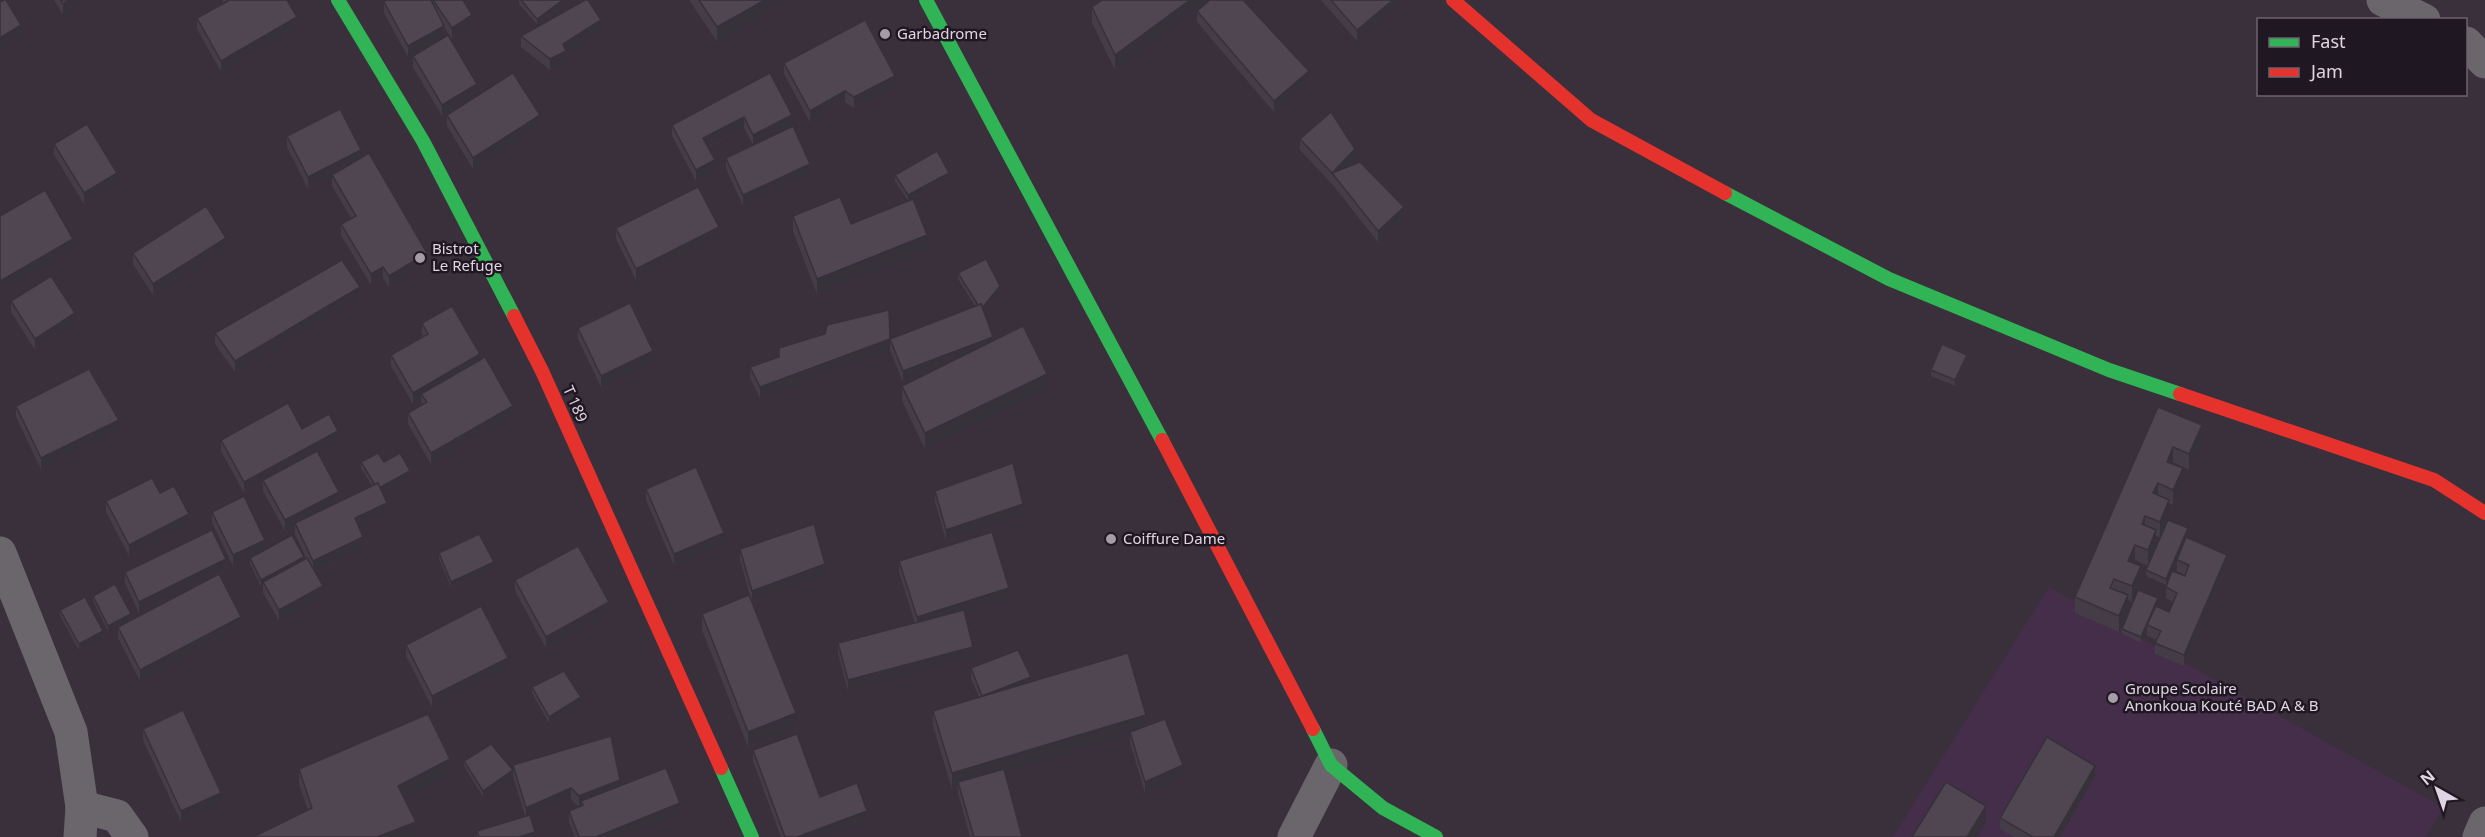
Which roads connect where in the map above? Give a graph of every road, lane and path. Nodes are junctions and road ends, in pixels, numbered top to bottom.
1 (338, 0) edge
2 (926, 0) edge
3 (1453, 0) edge
4 (2383, 0) edge
5 (2420, 18) edge
6 (2467, 44) edge
7 (2485, 62) edge
8 (2485, 513) edge
9 (0, 553) edge
10 (1331, 765) junction
11 (81, 822) edge
12 (2485, 823) edge
13 (132, 837) edge
14 (752, 837) edge
15 (1294, 837) edge
16 (1436, 837) edge
17 (2479, 837) edge

1 - 14 street, T 189
2 - 10 street
3 - 8 street
4 - 5 street
6 - 7 street
9 - 11 street
10 - 15 street
10 - 16 street
11 - 13 street
12 - 17 street

